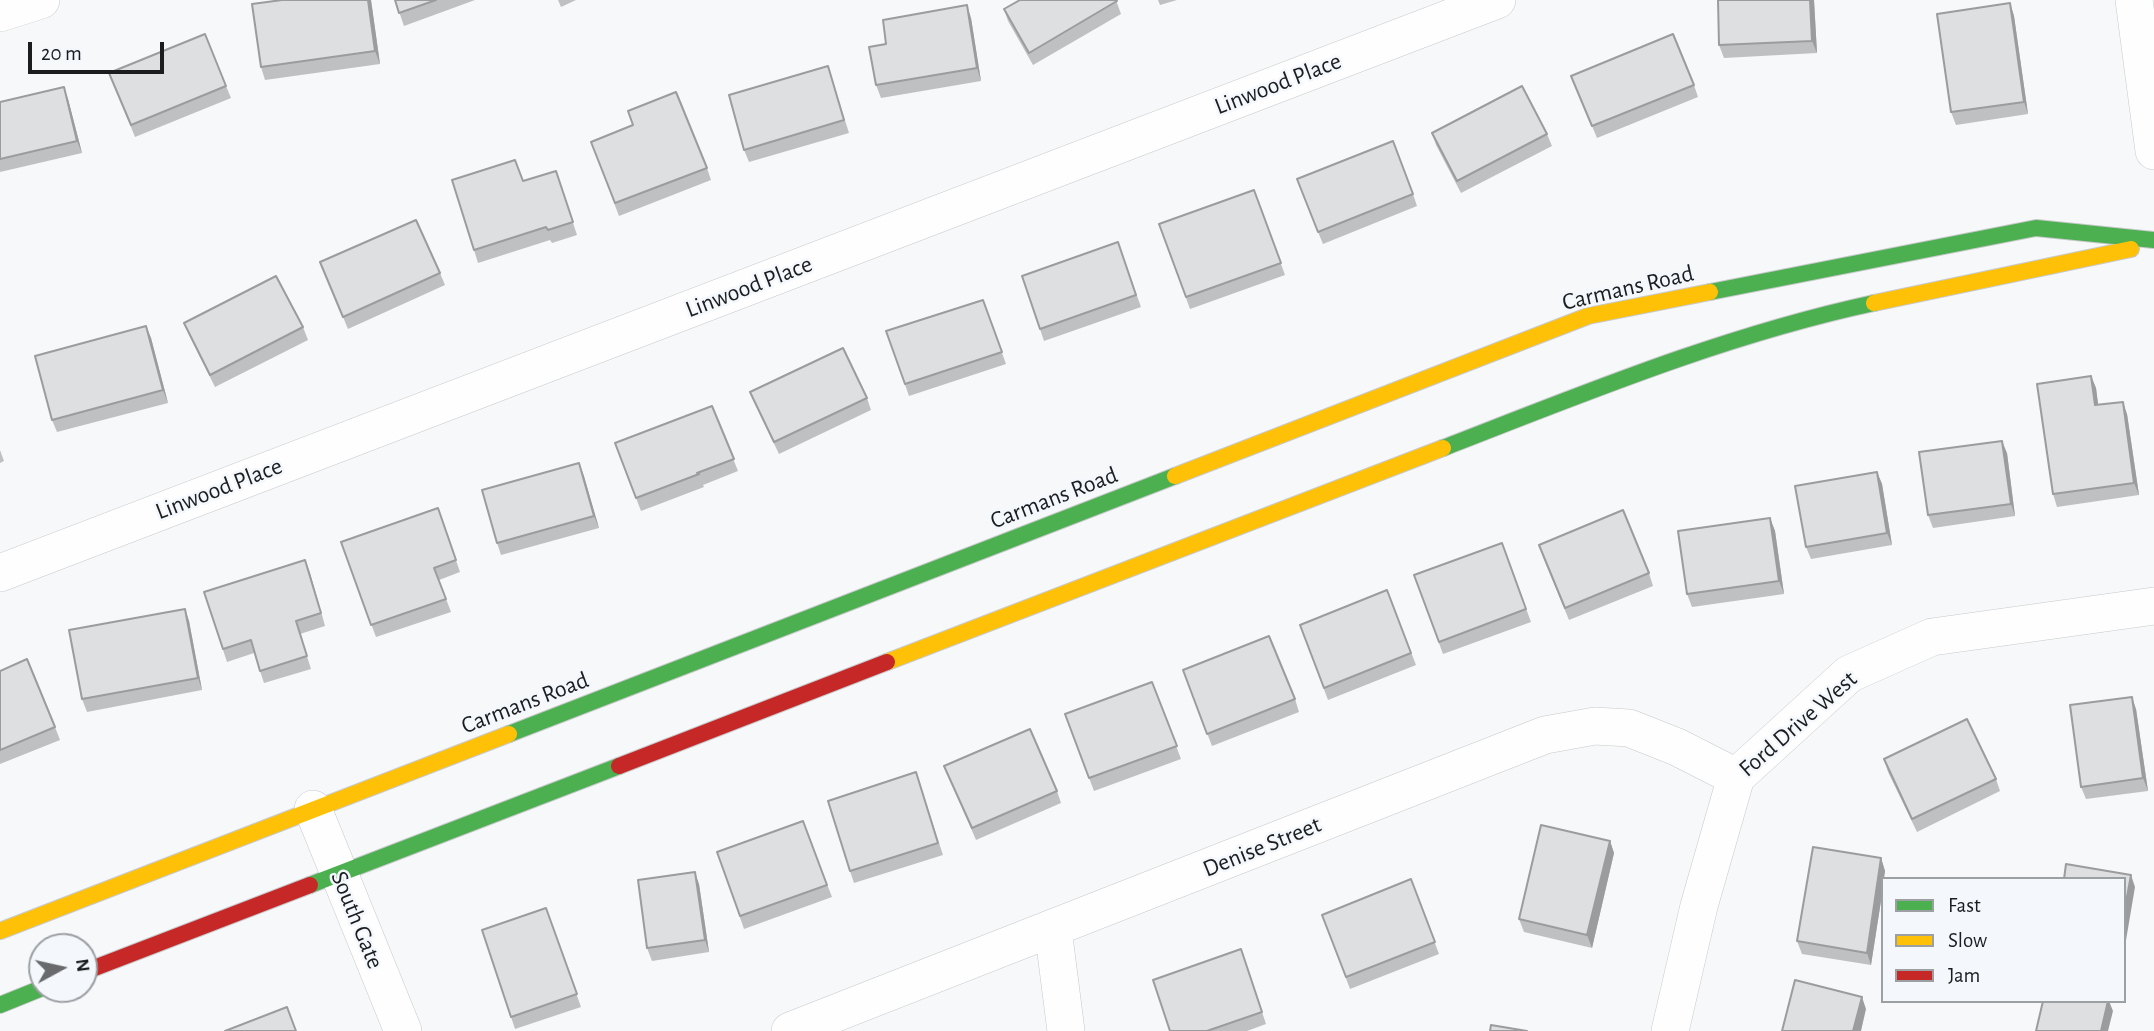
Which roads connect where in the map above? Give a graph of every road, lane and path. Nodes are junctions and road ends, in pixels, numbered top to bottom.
1 (41, 0) edge
2 (1497, 0) edge
3 (2134, 0) edge
4 (0, 13) edge
5 (2154, 151) edge
6 (2154, 242) edge
7 (0, 573) edge
8 (2154, 606) edge
9 (1735, 777) junction
10 (313, 809) junction
11 (338, 875) junction
12 (1053, 929) junction
13 (0, 931) edge
14 (98, 967) edge
15 (28, 993) edge
16 (0, 1004) edge
17 (403, 1031) edge
18 (790, 1031) edge
19 (1066, 1031) edge
20 (1670, 1031) edge

1 - 4 street
2 - 7 street, Linwood Place
3 - 5 street
6 - 10 street, Carmans Road
6 - 11 street, Carmans Road
8 - 9 street, Ford Drive West
9 - 12 street, Denise Street
9 - 20 street, Ford Drive West
10 - 11 street, South Gate
10 - 13 street, Carmans Road
11 - 14 street, Carmans Road
11 - 17 street, South Gate
12 - 18 street, Denise Street
12 - 19 street
15 - 16 street

